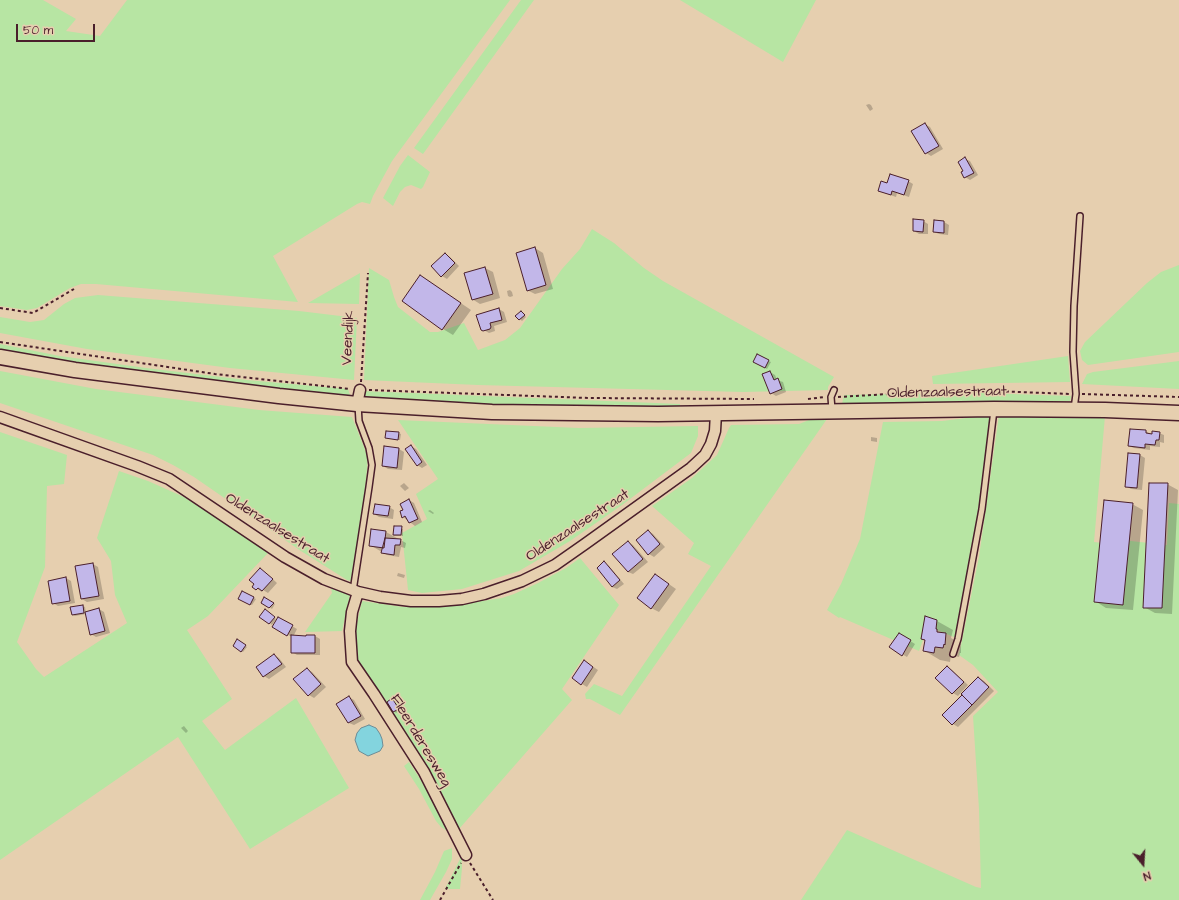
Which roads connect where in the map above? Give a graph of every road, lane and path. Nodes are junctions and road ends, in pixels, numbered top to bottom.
1 (1080, 216) dead end
2 (368, 273) dead end
3 (74, 289) dead end
4 (0, 308) edge
5 (0, 342) edge
6 (0, 357) edge
7 (360, 390) junction
8 (834, 390) dead end
9 (1076, 394) junction
10 (831, 397) junction
11 (1179, 397) edge
12 (759, 399) dead end
13 (807, 399) dead end
14 (358, 404) junction
15 (994, 409) junction
16 (1074, 410) junction
17 (832, 412) junction
18 (1179, 412) edge
19 (716, 413) junction
20 (0, 417) edge
21 (356, 591) junction
22 (952, 654) dead end
23 (466, 855) junction
24 (440, 900) edge
25 (493, 900) edge

1 - 9 lane
2 - 7 path, Veendijk
3 - 4 path
5 - 7 path
6 - 14 main road, Oldenzaalsestraat
7 - 12 path
7 - 14 street
8 - 10 lane
9 - 10 path
9 - 11 path
9 - 16 lane
10 - 13 path
10 - 17 lane
14 - 19 main road, Oldenzaalsestraat
14 - 21 lane
15 - 16 main road, Oldenzaalsestraat
15 - 17 main road, Oldenzaalsestraat
15 - 22 lane
16 - 18 main road, Oldenzaalsestraat
17 - 19 main road, Oldenzaalsestraat
19 - 21 street, Oldenzaalsestraat
20 - 21 street, Oldenzaalsestraat
21 - 23 street, Fleerderesweg
23 - 24 path
23 - 25 path

